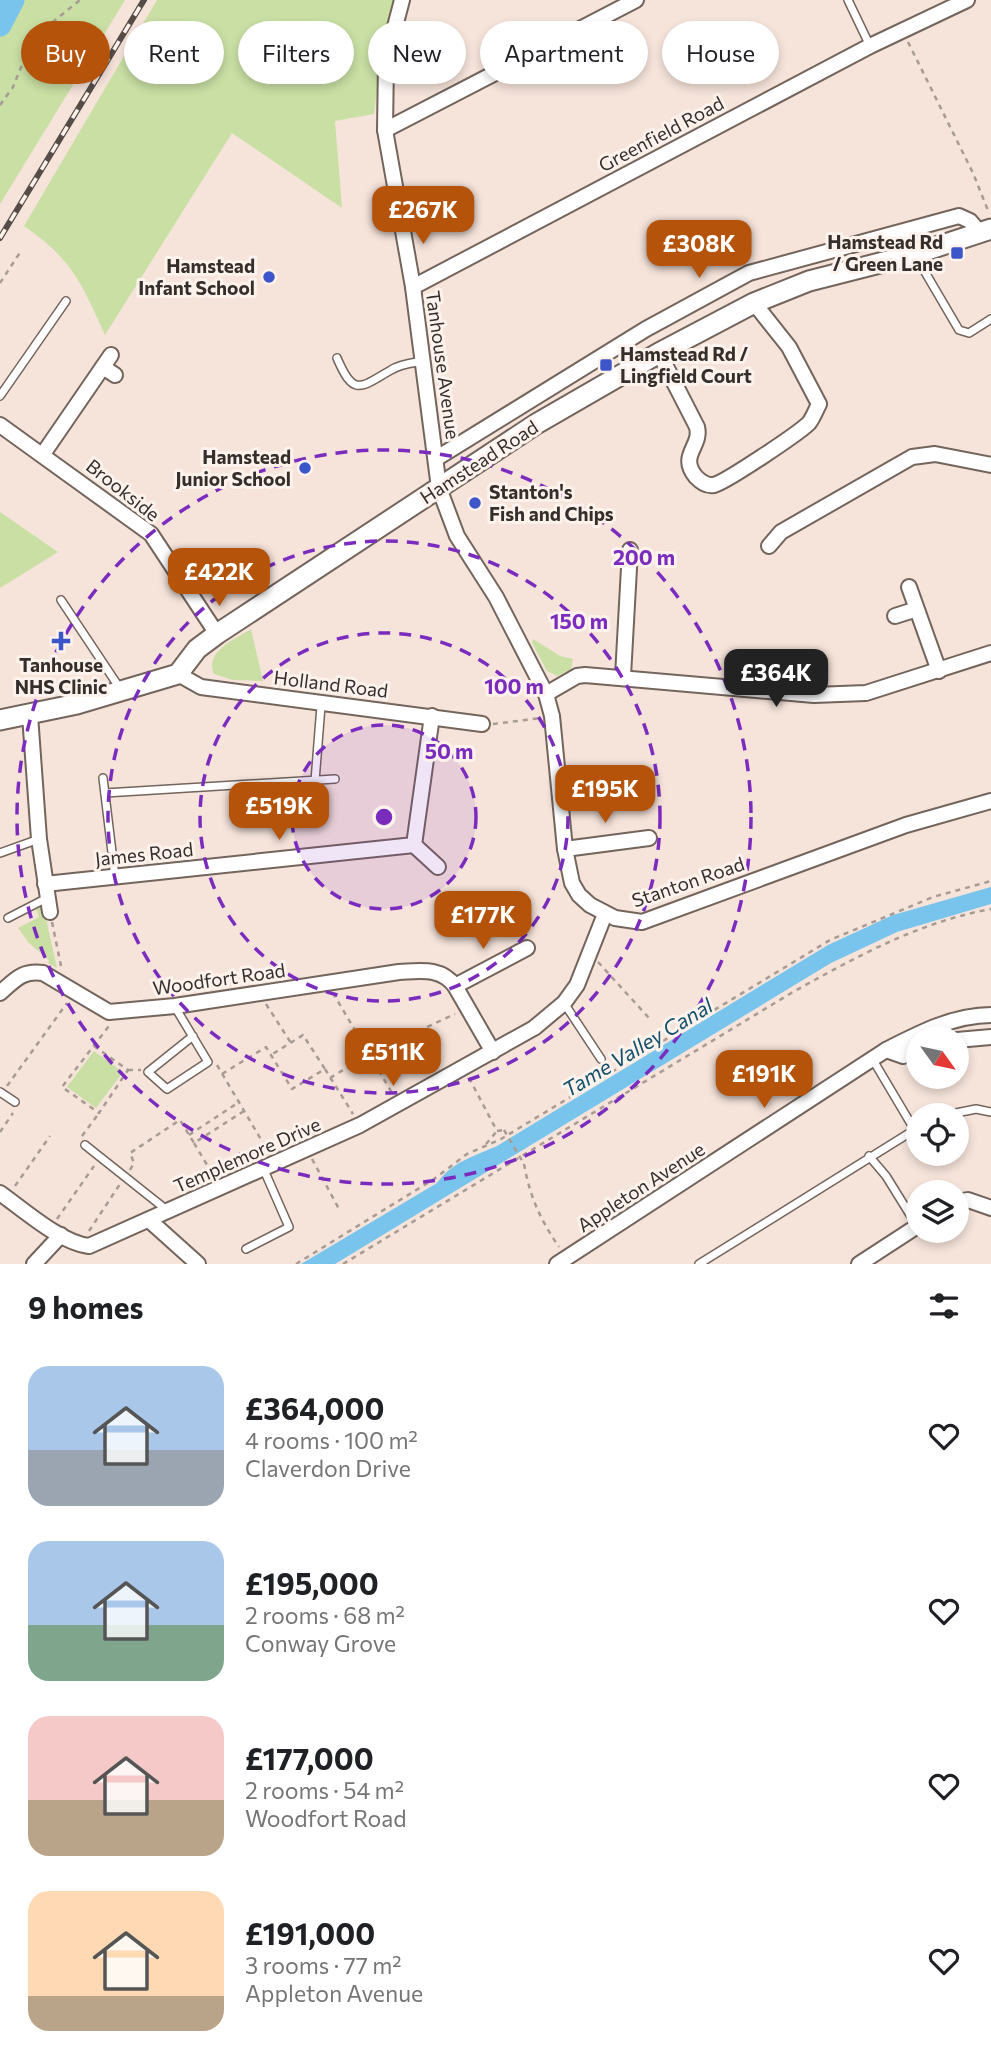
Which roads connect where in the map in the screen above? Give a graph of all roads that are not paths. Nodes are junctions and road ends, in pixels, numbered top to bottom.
1 (402, 0) edge
2 (636, 0) edge
3 (848, 0) edge
4 (967, 0) edge
5 (870, 46) junction
6 (385, 130) junction
7 (987, 227) edge
8 (915, 254) junction
9 (413, 287) junction
10 (66, 301) dead end
11 (754, 303) junction
12 (991, 319) edge
13 (659, 353) junction
14 (337, 358) dead end
15 (424, 360) junction
16 (109, 366) dead end
17 (0, 396) edge
18 (0, 425) edge
19 (43, 454) junction
20 (437, 458) junction
21 (991, 465) edge
22 (439, 488) junction
23 (769, 546) dead end
24 (630, 551) dead end
25 (909, 587) dead end
26 (61, 600) dead end
27 (914, 610) junction
28 (895, 617) dead end
29 (217, 634) junction
30 (991, 653) edge
31 (939, 671) junction
32 (178, 674) junction
33 (623, 676) junction
34 (121, 691) junction
35 (546, 694) junction
36 (321, 706) dead end
37 (30, 715) junction
38 (432, 716) junction
39 (0, 720) edge
40 (482, 724) road end
41 (103, 778) dead end
42 (335, 779) dead end
43 (315, 780) junction
44 (105, 793) junction
45 (991, 801) edge
46 (631, 823) dead end
47 (39, 839) junction
48 (414, 845) junction
49 (565, 849) junction
50 (0, 853) edge
51 (438, 867) dead end
52 (114, 877) junction
53 (48, 898) junction
54 (605, 914) junction
55 (8, 918) dead end
56 (527, 948) dead end
57 (455, 986) junction
58 (0, 993) edge
59 (564, 1003) junction
60 (175, 1006) junction
61 (991, 1016) edge
62 (193, 1036) junction
63 (991, 1037) edge
64 (970, 1039) edge
65 (886, 1050) junction
66 (493, 1052) junction
67 (906, 1055) edge
68 (601, 1059) dead end
69 (873, 1060) junction
70 (1, 1093) edge
71 (15, 1102) dead end
72 (969, 1110) edge
73 (906, 1112) edge
74 (991, 1112) edge
75 (906, 1134) edge
76 (85, 1145) road end
77 (869, 1156) junction
78 (270, 1166) junction
79 (4, 1195) edge
80 (969, 1200) edge
81 (906, 1207) edge
82 (991, 1208) edge
83 (168, 1211) junction
84 (149, 1220) junction
85 (56, 1231) junction
86 (906, 1233) edge
87 (246, 1249) dead end
88 (568, 1260) edge
89 (34, 1264) edge
90 (198, 1264) edge
91 (699, 1264) edge
92 (859, 1264) edge

1 - 6 street, Tanhouse Avenue
2 - 6 street
3 - 5 lane
4 - 5 street, Greenfield Road
5 - 9 street, Greenfield Road
6 - 9 street, Tanhouse Avenue
7 - 8 main road, Hamstead Road
7 - 20 street, Hamstead Road
8 - 11 main road, Hamstead Road
8 - 12 lane
9 - 15 street, Tanhouse Avenue
10 - 17 lane
11 - 13 main road, Hamstead Road
11 - 13 street
13 - 22 main road, Hamstead Road
14 - 15 lane
15 - 20 street, Tanhouse Avenue
16 - 19 street
18 - 19 street, Brookside
19 - 29 street, Brookside
20 - 22 street, Tanhouse Avenue
21 - 23 street
22 - 29 main road, Hamstead Road
22 - 35 street, Stanton Road
24 - 33 street
25 - 27 street
26 - 34 lane
27 - 28 street
27 - 31 street
29 - 32 main road, Hamstead Road
30 - 31 street
31 - 33 street
32 - 34 main road
32 - 38 street, Holland Road
33 - 35 street
34 - 37 main road
35 - 49 street, Stanton Road
36 - 43 lane
37 - 39 main road
37 - 47 street
38 - 40 street, Holland Road
38 - 48 street
41 - 44 lane
42 - 43 lane
43 - 44 lane
44 - 52 lane
45 - 54 street, Stanton Road
46 - 49 street
47 - 50 lane
47 - 53 street
48 - 51 street
48 - 52 street, James Road
49 - 54 street, Stanton Road
52 - 53 street, James Road
53 - 55 lane
54 - 59 street, Templemore Drive
56 - 57 street
57 - 60 street, Woodfort Road
57 - 66 street
58 - 60 street, Woodfort Road
59 - 66 street, Templemore Drive
59 - 68 lane
60 - 62 lane
61 - 65 street, Appleton Avenue
62 - 62 lane
63 - 64 street
65 - 67 street
65 - 69 street, Appleton Avenue
66 - 78 street, Templemore Drive
69 - 73 lane
69 - 88 street, Appleton Avenue
70 - 71 lane
72 - 74 lane
75 - 77 lane
76 - 83 lane
77 - 81 lane
77 - 91 lane
78 - 83 street, Templemore Drive
78 - 87 lane
79 - 85 street
80 - 82 street
83 - 84 street, Templemore Drive
84 - 85 street, Templemore Drive
84 - 90 street
85 - 89 street
86 - 92 street

